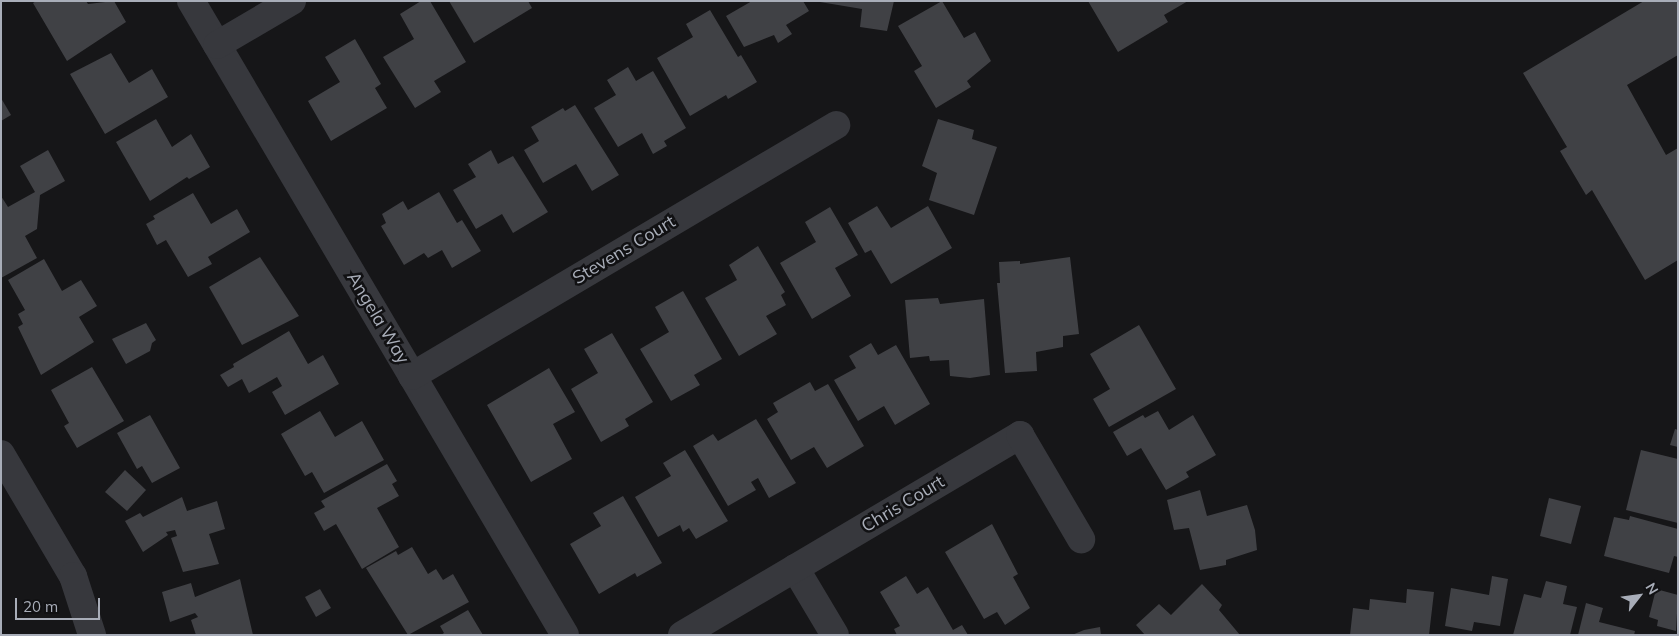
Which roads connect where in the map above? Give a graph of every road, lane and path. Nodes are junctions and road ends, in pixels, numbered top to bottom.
1 (191, 1) edge
2 (292, 1) edge
3 (217, 45) junction
4 (836, 125) dead end
5 (412, 376) junction
6 (1, 454) edge
7 (1081, 539) dead end
8 (795, 568) junction
9 (92, 635) edge
10 (565, 635) edge
11 (682, 635) edge
12 (835, 635) edge

1 - 3 street, Angela Way
2 - 3 street
3 - 5 street, Angela Way
4 - 5 street, Stevens Court
5 - 10 street, Angela Way
6 - 9 street
7 - 8 street, Chris Court
8 - 11 street, Chris Court
8 - 12 street

